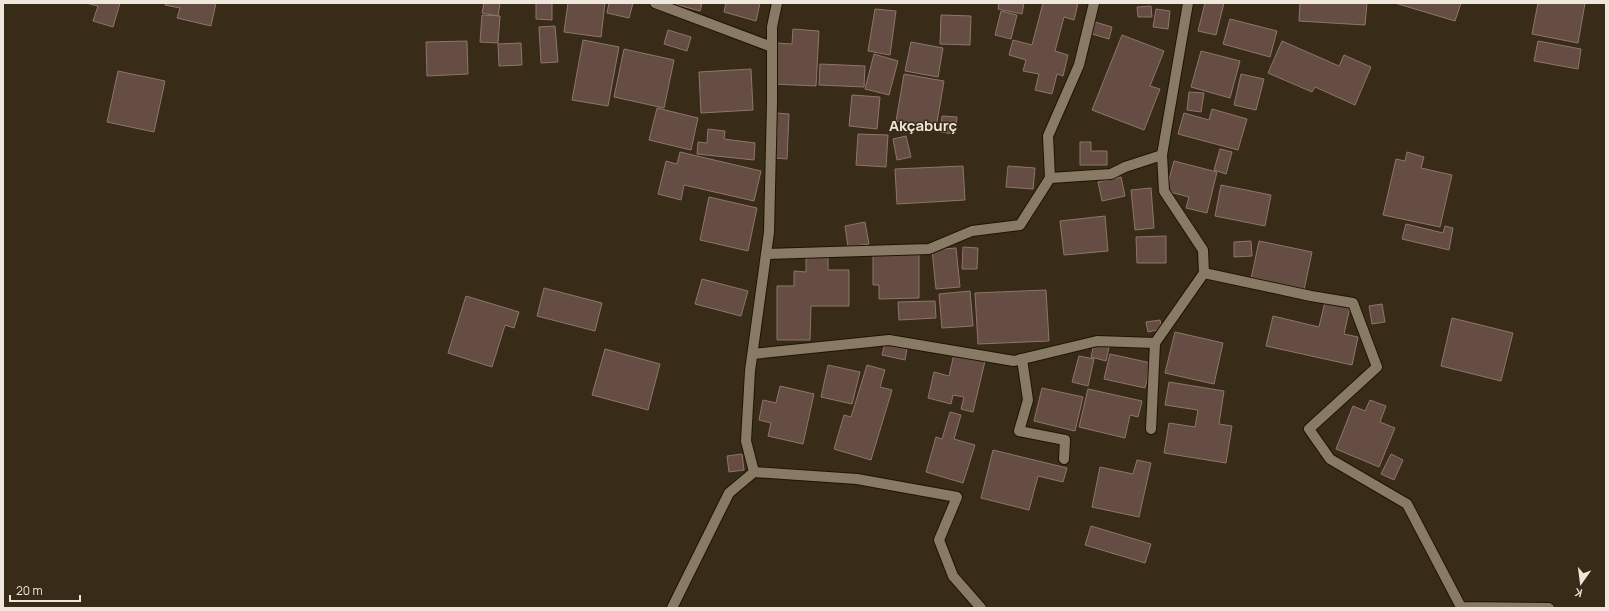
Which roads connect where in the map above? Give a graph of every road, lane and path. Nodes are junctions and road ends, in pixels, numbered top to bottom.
1 (655, 3) edge
2 (777, 3) edge
3 (1094, 3) edge
4 (1188, 3) edge
5 (772, 47) junction
6 (1162, 155) junction
7 (1050, 178) junction
8 (766, 254) junction
9 (1204, 273) junction
10 (1155, 343) junction
11 (753, 354) junction
12 (1022, 359) junction
13 (1151, 429) dead end
14 (1064, 459) dead end
15 (754, 472) junction
16 (672, 608) edge
17 (981, 608) edge
18 (1549, 608) edge

1 - 5 street
2 - 5 street
3 - 7 street
4 - 6 street
5 - 8 street
6 - 7 street
6 - 9 street
7 - 8 street
8 - 11 street
9 - 10 street
9 - 18 street
10 - 12 street
10 - 13 street
11 - 12 street
11 - 15 street
12 - 14 street
15 - 16 street
15 - 17 street

